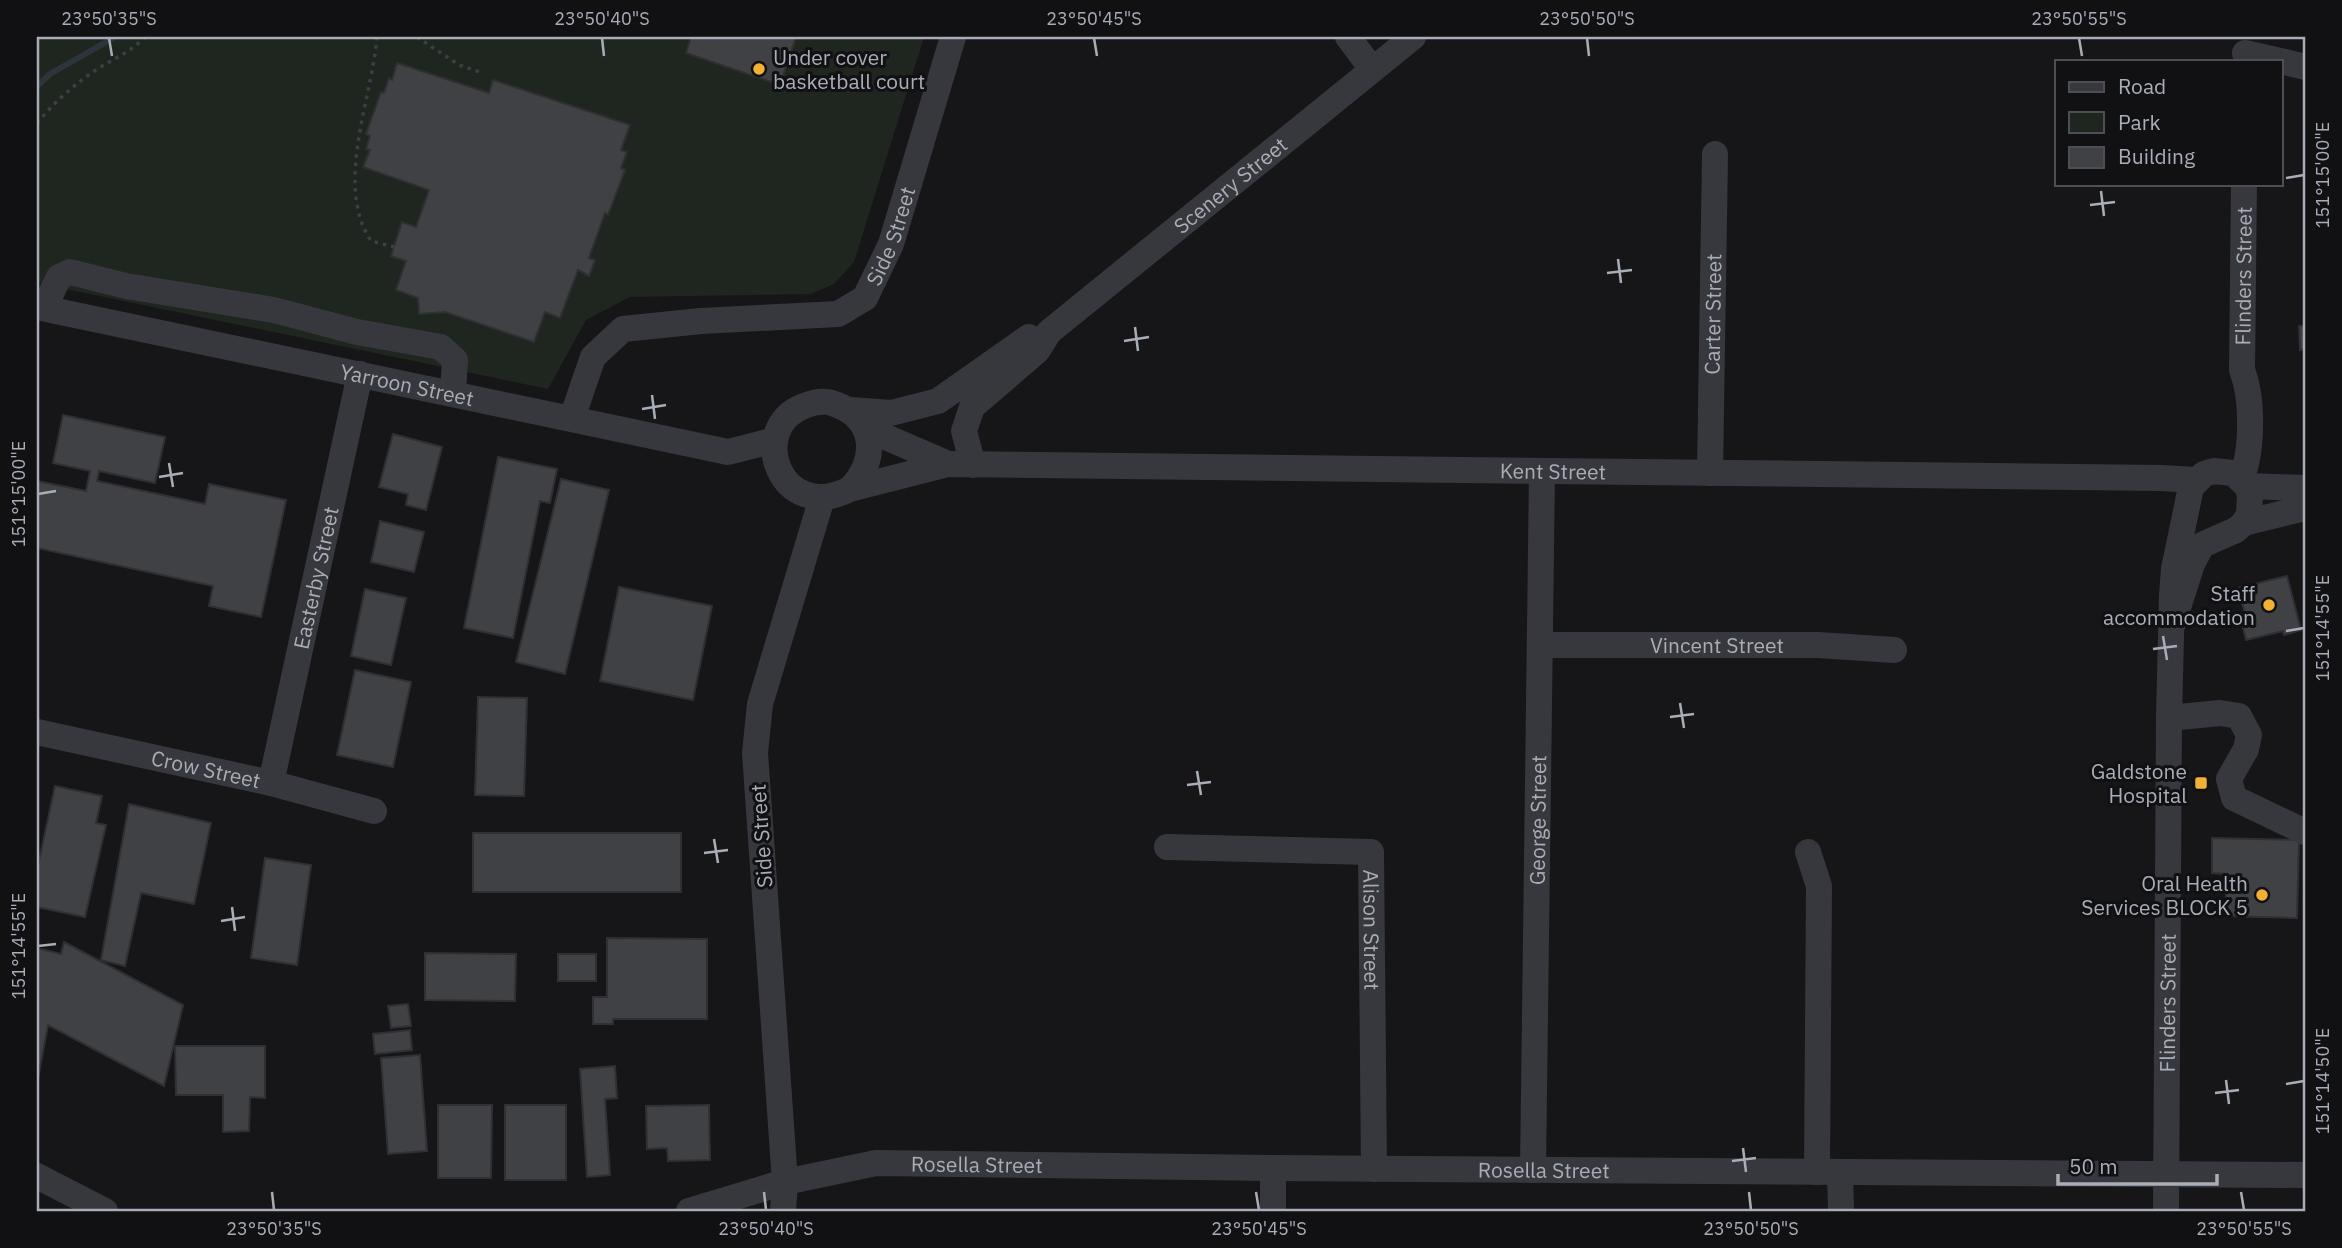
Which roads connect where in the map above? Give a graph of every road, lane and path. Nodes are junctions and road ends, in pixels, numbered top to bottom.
1 (145, 37) edge
2 (377, 37) edge
3 (417, 37) edge
4 (953, 37) edge
5 (1348, 37) edge
6 (1413, 37) edge
7 (2245, 50) edge
8 (2277, 60) edge
9 (2282, 61) edge
10 (2305, 67) edge
11 (1372, 69) junction
12 (480, 72) dead end
13 (37, 123) edge
14 (1715, 154) dead end
15 (2244, 186) edge
16 (394, 247) dead end
17 (40, 308) edge
18 (1049, 332) junction
19 (2242, 370) junction
20 (360, 374) junction
21 (453, 393) junction
22 (572, 418) junction
23 (857, 419) junction
24 (775, 440) junction
25 (960, 464) junction
26 (1542, 471) junction
27 (1710, 472) junction
28 (2244, 482) junction
29 (2305, 488) edge
30 (850, 489) junction
31 (2196, 490) junction
32 (822, 498) junction
33 (2305, 508) edge
34 (2235, 528) junction
35 (2172, 626) junction
36 (1540, 645) junction
37 (1894, 650) dead end
38 (2169, 718) junction
39 (37, 732) edge
40 (271, 783) junction
41 (374, 811) dead end
42 (2305, 832) edge
43 (1167, 847) dead end
44 (1808, 852) dead end
45 (1273, 1168) junction
46 (1374, 1169) junction
47 (1533, 1170) junction
48 (1828, 1172) junction
49 (2166, 1174) junction
50 (2305, 1175) edge
51 (37, 1176) edge
52 (785, 1182) junction
53 (105, 1211) edge
54 (689, 1211) edge
55 (783, 1211) edge
56 (1273, 1211) edge
57 (1840, 1211) edge
58 (2166, 1211) edge

1 - 13 path
2 - 16 path
3 - 12 path
4 - 22 street, Side Street
5 - 11 street
6 - 11 street, Scenery Street
7 - 8 street
9 - 10 street
11 - 18 street, Scenery Street
14 - 27 street, Carter Street
15 - 19 street, Flinders Street
17 - 20 street, Yarroon Street
17 - 21 street
18 - 23 street, Scenery Street
18 - 25 street, Scenery Street
19 - 28 street, Flinders Street
19 - 31 street, Flinders Street
20 - 21 street, Yarroon Street
20 - 40 street, Easterby Street
21 - 22 street, Yarroon Street
22 - 24 street, Yarroon Street
23 - 24 street
23 - 25 street, Kent Street
23 - 30 street
24 - 32 street
25 - 26 street, Kent Street
25 - 30 street, Kent Street
26 - 27 street, Kent Street
26 - 36 street, George Street
27 - 31 street, Kent Street
28 - 29 street
28 - 31 street
28 - 34 street, Flinders Street
30 - 32 street
31 - 34 street
31 - 35 street, Flinders Street
32 - 52 street, Side Street
33 - 34 street
34 - 35 street, Flinders Street
35 - 38 street, Flinders Street
36 - 37 street, Vincent Street
36 - 47 street, George Street
38 - 42 street
38 - 49 street, Flinders Street
39 - 40 street, Crow Street
40 - 41 street, Crow Street
43 - 46 street, Alison Street
44 - 48 street
45 - 46 street, Rosella Street
45 - 52 street, Rosella Street
45 - 56 street
46 - 47 street, Rosella Street
47 - 48 street, Rosella Street
48 - 49 street, Rosella Street
48 - 57 street
49 - 50 street, Rosella Street
49 - 58 street, Flinders Street
51 - 53 street
52 - 54 street, Rosella Street
52 - 55 street, Side Street

